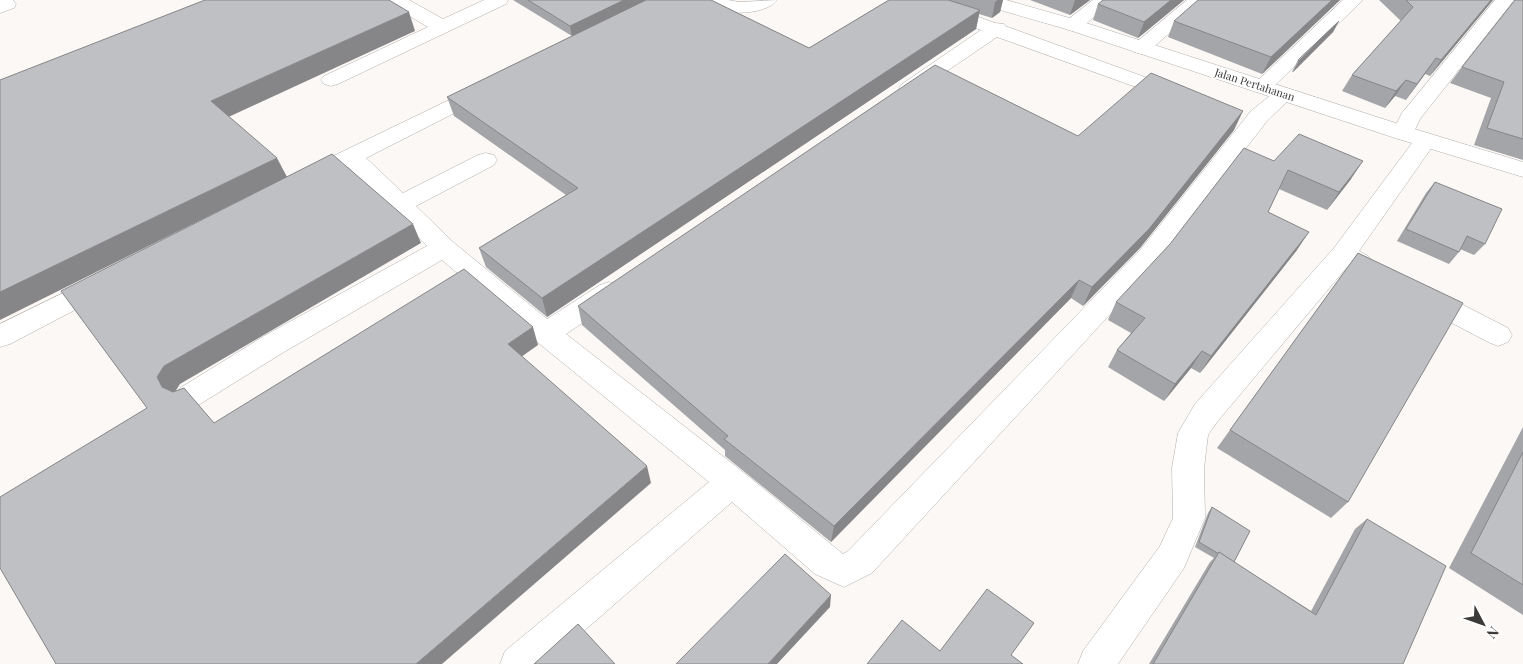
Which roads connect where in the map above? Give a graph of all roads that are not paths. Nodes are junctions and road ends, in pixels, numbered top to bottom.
1 (396, 0) edge
2 (500, 0) edge
3 (710, 0) edge
4 (768, 0) edge
5 (915, 0) edge
6 (986, 0) edge
7 (1105, 0) edge
8 (1198, 0) edge
9 (1354, 0) edge
10 (1505, 0) edge
11 (1073, 25) junction
12 (442, 27) junction
13 (997, 28) junction
14 (1141, 48) junction
15 (331, 80) dead end
16 (503, 81) edge
17 (1273, 90) junction
18 (890, 101) edge
19 (1198, 104) edge
20 (1414, 137) junction
21 (351, 156) junction
22 (486, 160) dead end
23 (1523, 170) edge
24 (316, 174) edge
25 (402, 204) junction
26 (444, 248) junction
27 (1343, 254) junction
28 (1378, 272) edge
29 (123, 273) edge
30 (628, 279) edge
31 (1404, 286) edge
32 (546, 334) junction
33 (1498, 335) dead end
34 (0, 336) edge
35 (190, 396) edge
36 (732, 482) junction
37 (518, 664) edge
38 (1096, 664) edge

1 - 12 main road
2 - 12 main road
3 - 4 main road
5 - 13 main road
6 - 11 main road, Jalan Pertahanan
7 - 11 main road
8 - 14 main road
9 - 17 main road
10 - 20 main road
11 - 14 main road, Jalan Pertahanan
12 - 15 main road
13 - 18 main road
13 - 19 main road
14 - 17 main road, Jalan Pertahanan
16 - 21 main road
17 - 20 main road, Jalan Pertahanan
17 - 36 main road
20 - 23 main road, Jalan Pertahanan
20 - 27 main road
21 - 24 main road
21 - 25 main road
22 - 25 main road
25 - 26 main road
26 - 32 main road
26 - 35 main road
27 - 28 main road
27 - 38 main road
29 - 34 main road
30 - 32 main road
31 - 33 main road
32 - 36 main road
36 - 37 main road

